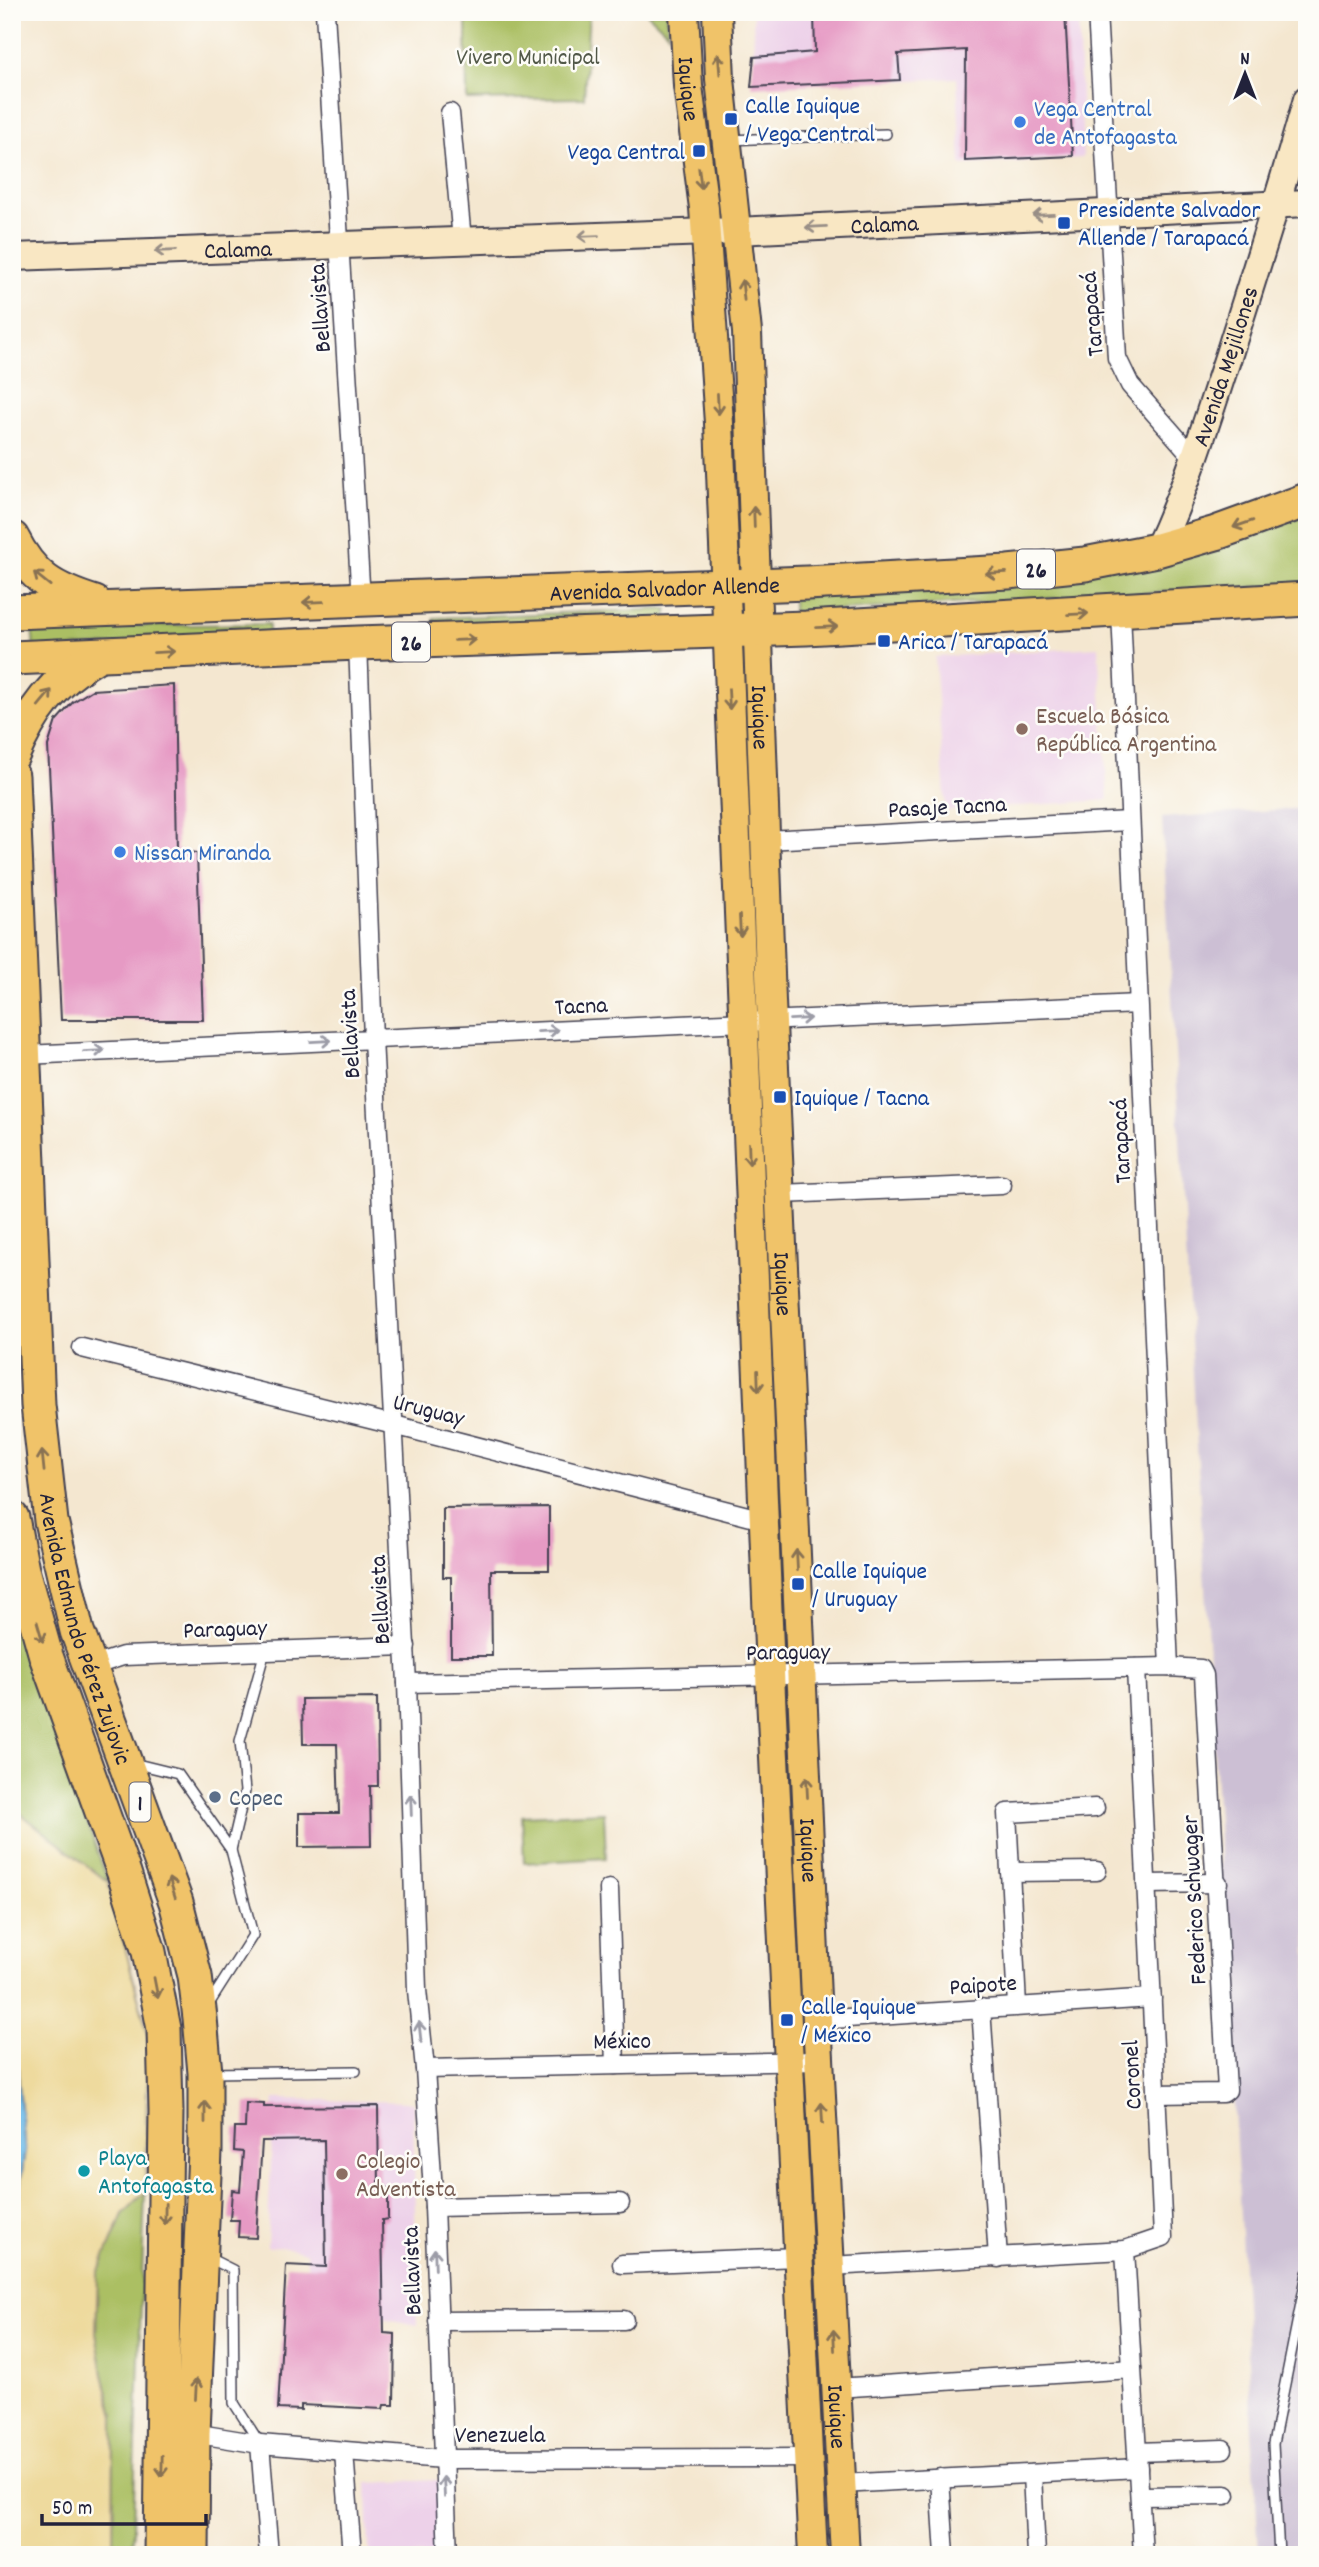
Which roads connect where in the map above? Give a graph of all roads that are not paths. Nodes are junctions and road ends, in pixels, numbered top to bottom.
1 (325, 12) edge
2 (684, 12) edge
3 (717, 12) edge
4 (1097, 12) edge
5 (1307, 99) edge
6 (450, 113) dead end
7 (886, 134) dead end
8 (727, 141) junction
9 (1307, 203) edge
10 (1277, 205) junction
11 (1108, 212) junction
12 (737, 231) junction
13 (705, 232) junction
14 (462, 240) junction
15 (340, 244) junction
16 (12, 257) edge
17 (1195, 459) junction
18 (1307, 500) edge
19 (12, 538) edge
20 (1157, 550) junction
21 (757, 585) junction
22 (724, 587) junction
23 (1307, 599) edge
24 (361, 600) junction
25 (128, 609) junction
26 (12, 612) edge
27 (1121, 612) junction
28 (742, 631) junction
29 (358, 643) junction
30 (96, 656) junction
31 (12, 659) edge
32 (12, 756) edge
33 (12, 776) edge
34 (1130, 821) junction
35 (766, 840) junction
36 (1138, 1004) junction
37 (772, 1021) junction
38 (744, 1022) junction
39 (373, 1039) junction
40 (26, 1055) junction
41 (1002, 1185) dead end
42 (780, 1194) junction
43 (82, 1348) dead end
44 (394, 1425) junction
45 (12, 1518) edge
46 (764, 1520) junction
47 (406, 1646) junction
48 (265, 1651) junction
49 (89, 1667) junction
50 (1169, 1667) junction
51 (1136, 1668) junction
52 (802, 1675) junction
53 (770, 1676) junction
54 (407, 1684) junction
55 (124, 1761) junction
56 (1095, 1808) dead end
57 (231, 1850) junction
58 (1097, 1871) dead end
59 (1010, 1872) junction
60 (1218, 1883) junction
61 (1146, 1884) junction
62 (609, 1889) dead end
63 (1152, 1998) junction
64 (1017, 2006) junction
65 (981, 2008) junction
66 (201, 2018) junction
67 (817, 2020) junction
68 (819, 2061) junction
69 (789, 2062) junction
70 (615, 2065) junction
71 (425, 2069) junction
72 (356, 2071) dead end
73 (205, 2073) junction
74 (1156, 2094) junction
75 (620, 2203) dead end
76 (434, 2207) junction
77 (1125, 2250) junction
78 (202, 2254) junction
79 (798, 2257) junction
80 (998, 2258) junction
81 (622, 2264) dead end
82 (830, 2266) junction
83 (1307, 2273) edge
84 (624, 2320) dead end
85 (438, 2321) junction
86 (1132, 2368) junction
87 (836, 2388) junction
88 (193, 2433) junction
89 (260, 2444) junction
90 (1223, 2449) dead end
91 (344, 2452) junction
92 (808, 2458) junction
93 (443, 2459) junction
94 (1138, 2460) junction
95 (1031, 2473) junction
96 (940, 2478) junction
97 (841, 2484) junction
98 (1226, 2495) dead end
99 (1140, 2497) junction
100 (161, 2555) edge
101 (192, 2555) edge
102 (268, 2555) edge
103 (352, 2555) edge
104 (448, 2555) edge
105 (813, 2555) edge
106 (845, 2555) edge
107 (945, 2555) edge
108 (1036, 2555) edge
109 (1143, 2555) edge
110 (1279, 2555) edge

1 - 15 street, Bellavista
2 -> 13 main road, Iquique
8 -> 3 main road, Iquique
4 - 11 street, Tarapacá
5 - 10 street, Avenida Mejillones
6 - 14 street
7 - 8 lane
8 - 12 main road, Iquique
9 - 10 street, Calama
10 - 11 street, Calama
10 - 17 street, Avenida Mejillones
11 -> 12 street, Calama
11 - 17 street, Tarapacá
12 - 13 street, Calama
21 -> 12 main road, Iquique
13 -> 14 street, Calama
13 -> 22 main road, Iquique
14 - 15 street, Calama
15 -> 16 street, Calama
15 - 24 street, Bellavista
17 - 20 street, Avenida Mejillones
18 -> 20 highway, Avenida Salvador Allende / 26
25 -> 19 highway
20 -> 21 highway, Avenida Salvador Allende / 26
21 - 22 highway, Avenida Salvador Allende / 26
21 - 28 main road, Iquique
22 - 24 highway, Avenida Salvador Allende / 26
22 - 28 main road, Iquique
23 - 27 highway, Avenida Salvador Allende / 26
24 -> 25 highway, Avenida Salvador Allende / 26
25 - 26 highway, Avenida Salvador Allende / 26
28 -> 27 highway, Avenida Salvador Allende / 26
27 - 34 street, Tarapacá
29 -> 28 highway, Avenida Salvador Allende / 26
28 - 35 main road, Iquique
28 -> 38 main road, Iquique
30 -> 29 highway, Avenida Salvador Allende / 26
29 - 39 street, Bellavista
30 - 31 highway, Avenida Salvador Allende / 26
32 -> 30 highway
33 - 40 highway, Avenida Edmundo Pérez Zujovic / 1
34 - 35 street, Pasaje Tacna
34 - 36 street, Tarapacá
35 - 37 main road, Iquique
37 -> 36 street, Tacna
36 - 50 street, Tarapacá
37 - 38 street, Tacna
37 - 42 main road, Iquique
39 -> 38 street, Tacna
38 -> 46 main road, Iquique
40 -> 39 street, Tacna
39 - 44 street, Bellavista
49 -> 40 highway, Avenida Edmundo Pérez Zujovic / 1
41 - 42 street
52 -> 42 main road, Iquique
43 - 44 street, Uruguay
44 - 46 street, Uruguay
44 - 47 street, Bellavista
45 -> 100 highway, Avenida Edmundo Pérez Zujovic / 1
46 - 53 main road, Iquique
47 - 48 street, Paraguay
47 - 54 street, Bellavista
48 - 49 street, Paraguay
48 - 57 lane
49 - 55 highway, Avenida Edmundo Pérez Zujovic / 1
50 - 51 street, Paraguay
50 - 60 street, Federico Schwager
51 - 52 street, Paraguay
51 - 61 street, Coronel
52 - 53 street, Paraguay
67 -> 52 main road, Iquique
53 - 54 street, Paraguay
53 - 69 main road, Iquique
71 -> 54 street, Bellavista
55 - 57 lane
66 -> 55 highway, Avenida Edmundo Pérez Zujovic / 1
56 - 59 street
57 - 66 lane
58 - 59 street
59 - 64 street
60 - 61 street
60 - 74 street, Federico Schwager
61 - 63 street, Coronel
62 - 70 street
63 - 64 street, Paipote
63 - 74 street, Coronel
64 - 65 street, Paipote
65 - 67 street, Paipote
65 - 80 street
66 - 73 highway, Avenida Edmundo Pérez Zujovic / 1
67 - 68 main road, Iquique
68 - 69 street, México
82 -> 68 main road, Iquique
69 - 70 street, México
69 - 79 main road, Iquique
70 - 71 street, México
71 - 76 street, Bellavista
72 - 73 lane
78 -> 73 highway, Avenida Edmundo Pérez Zujovic / 1
74 - 77 street, Coronel
75 - 76 street
85 -> 76 street, Bellavista
77 - 80 street
77 - 86 street
88 -> 78 highway, Avenida Edmundo Pérez Zujovic / 1
78 - 89 lane
79 - 81 street
79 - 92 main road, Iquique
80 - 82 street
87 -> 82 main road, Iquique
83 - 110 lane
84 - 85 street
85 - 93 street, Bellavista
86 - 87 street
86 - 94 street
87 - 97 main road, Iquique
88 - 89 street, Venezuela
88 - 101 highway, Avenida Edmundo Pérez Zujovic / 1
89 - 91 street, Venezuela
89 - 102 street
90 - 94 street
91 - 93 street, Venezuela
91 - 103 street
92 - 93 street, Venezuela
92 - 105 main road, Iquique
104 -> 93 street, Bellavista
94 - 95 street
94 - 99 street
95 - 96 street
95 - 108 street
96 - 97 street
96 - 107 street
97 - 106 main road, Iquique
98 - 99 street
99 - 109 street

